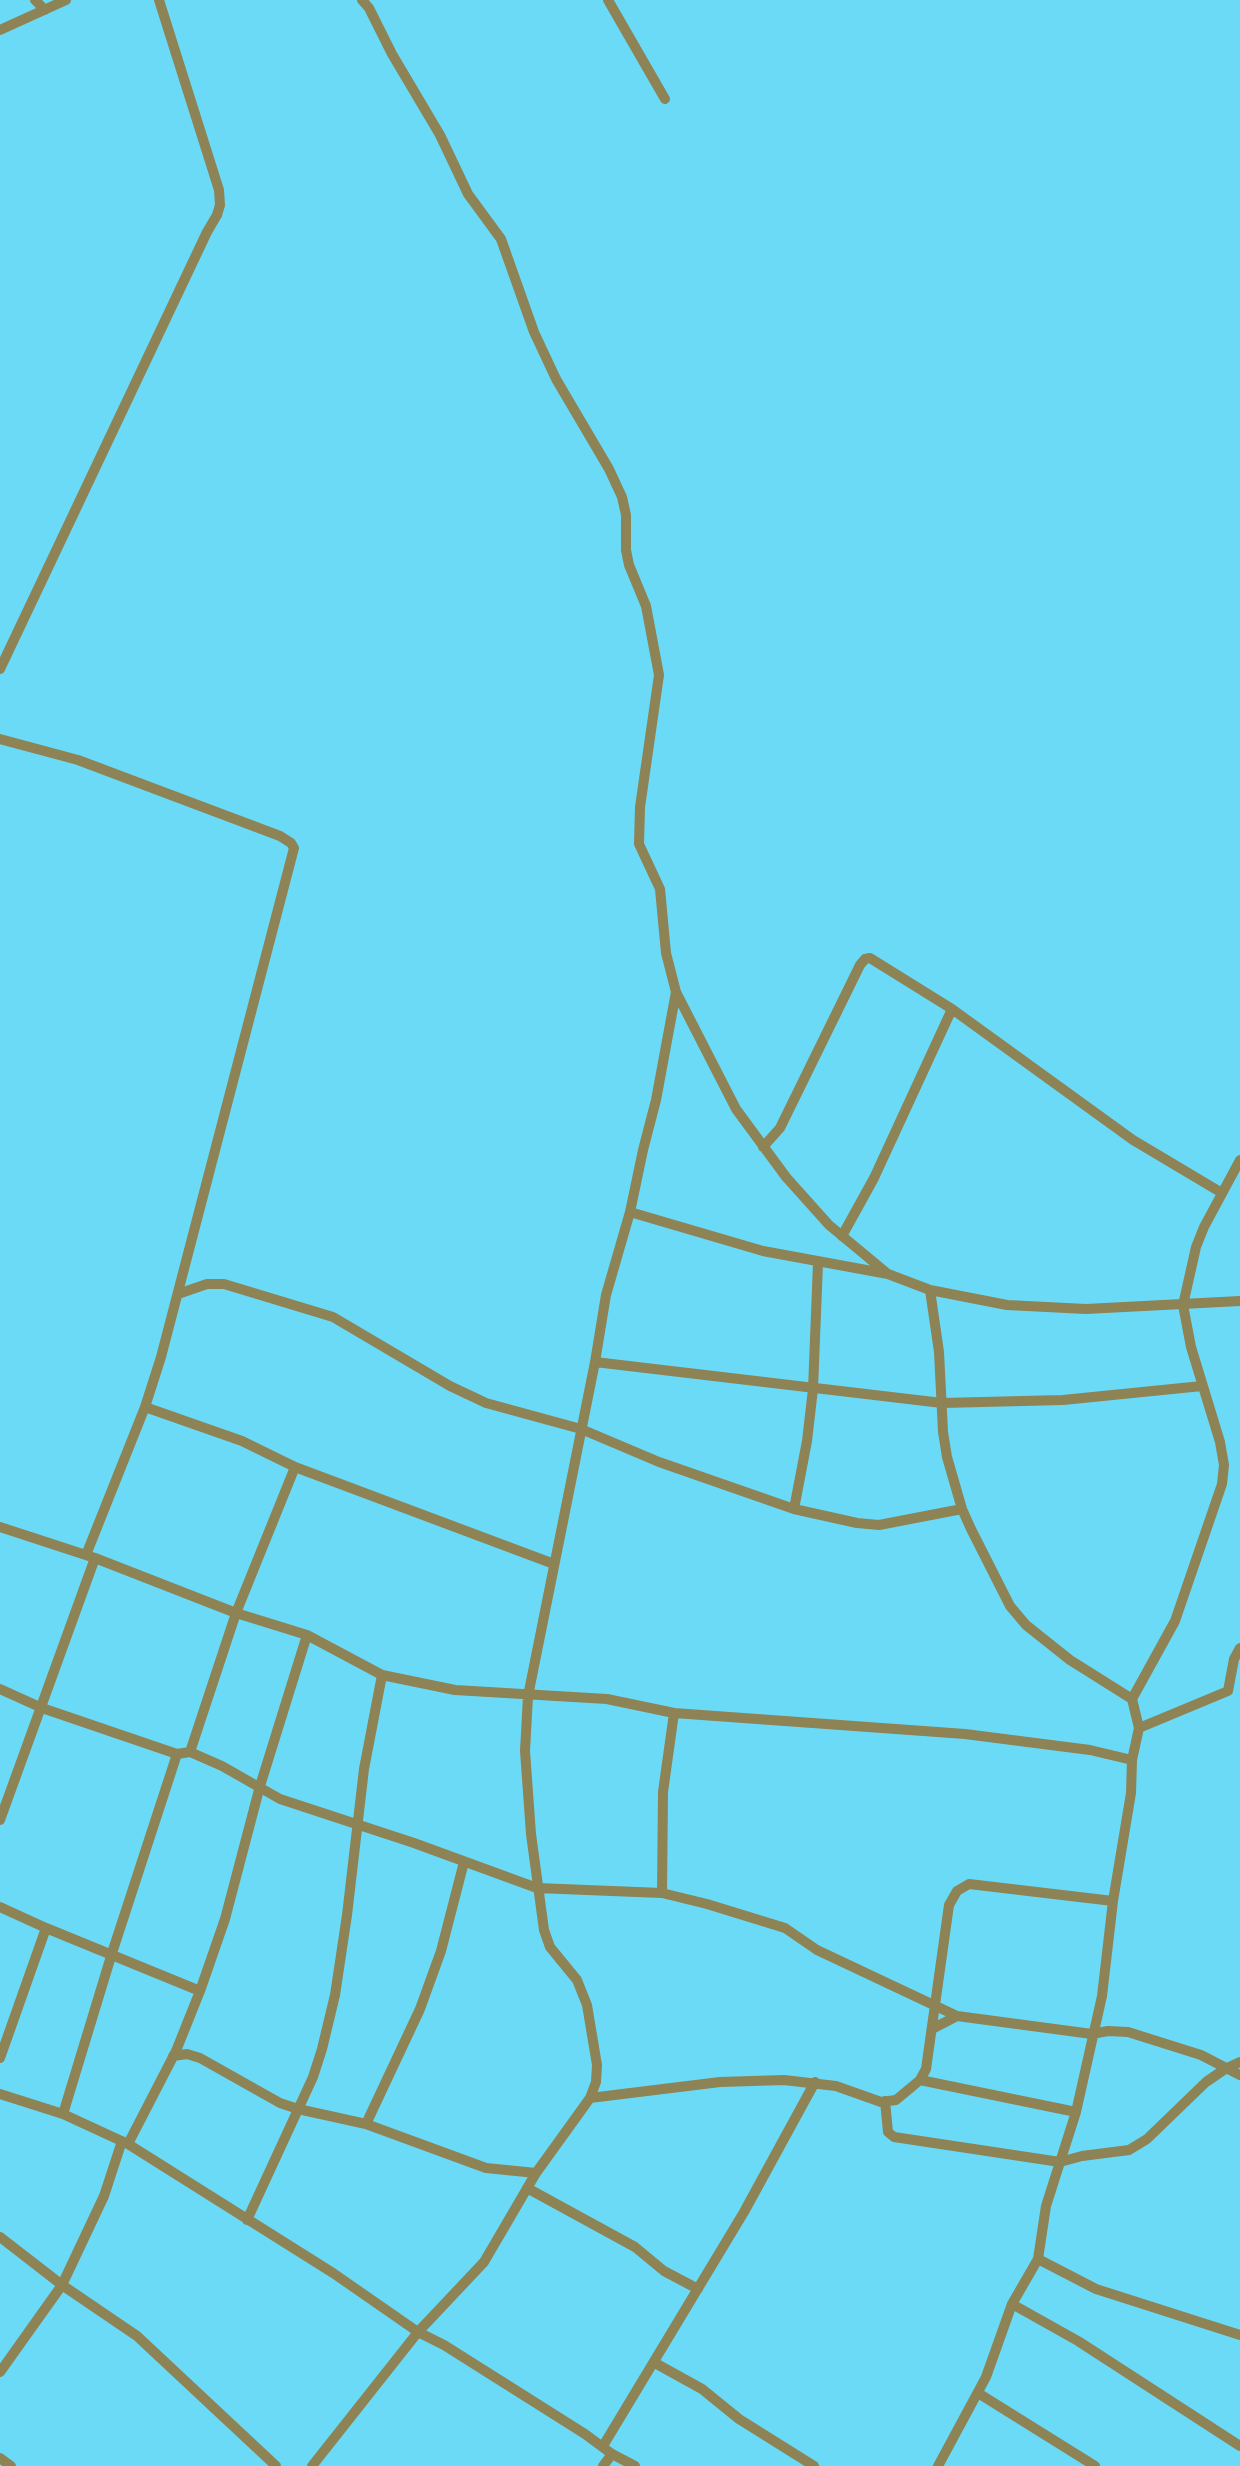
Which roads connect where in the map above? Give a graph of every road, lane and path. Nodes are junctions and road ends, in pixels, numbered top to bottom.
1 (35, 0) edge
2 (66, 0) edge
3 (159, 0) edge
4 (362, 0) edge
5 (608, 0) edge
6 (45, 10) junction
7 (0, 30) edge
8 (665, 99) dead end
9 (0, 669) edge
10 (0, 739) edge
11 (676, 992) junction
12 (952, 1009) junction
13 (764, 1147) junction
14 (1240, 1160) edge
15 (1222, 1193) junction
16 (630, 1212) junction
17 (842, 1236) junction
18 (818, 1262) junction
19 (888, 1274) junction
20 (930, 1290) junction
21 (178, 1294) junction
22 (1240, 1301) edge
23 (1183, 1305) junction
24 (595, 1362) junction
25 (1202, 1386) junction
26 (813, 1389) junction
27 (942, 1403) junction
28 (145, 1407) junction
29 (581, 1429) junction
30 (295, 1467) junction
31 (794, 1510) junction
32 (962, 1510) junction
33 (0, 1527) edge
34 (90, 1557) junction
35 (554, 1564) junction
36 (236, 1612) junction
37 (307, 1635) junction
38 (1240, 1648) edge
39 (382, 1675) junction
40 (0, 1689) edge
41 (528, 1696) junction
42 (1132, 1700) junction
43 (42, 1708) junction
44 (674, 1713) junction
45 (1139, 1728) junction
46 (190, 1752) junction
47 (177, 1754) junction
48 (1132, 1760) junction
49 (260, 1786) junction
50 (0, 1820) edge
51 (358, 1826) junction
52 (464, 1862) junction
53 (537, 1888) junction
54 (662, 1893) junction
55 (1113, 1901) junction
56 (0, 1907) edge
57 (46, 1928) junction
58 (112, 1953) junction
59 (200, 1991) junction
60 (935, 2005) junction
61 (957, 2016) junction
62 (932, 2029) junction
63 (1092, 2034) junction
64 (173, 2056) junction
65 (0, 2058) edge
66 (1240, 2062) edge
67 (1225, 2069) junction
68 (1240, 2076) edge
69 (920, 2080) junction
70 (815, 2082) junction
71 (0, 2094) edge
72 (590, 2098) junction
73 (885, 2101) junction
74 (298, 2109) junction
75 (1076, 2112) junction
76 (63, 2114) junction
77 (366, 2124) junction
78 (125, 2142) junction
79 (1060, 2162) junction
80 (536, 2173) junction
81 (527, 2188) junction
82 (247, 2220) junction
83 (0, 2236) edge
84 (1038, 2259) junction
85 (62, 2285) junction
86 (698, 2289) junction
87 (1012, 2304) junction
88 (418, 2332) junction
89 (1240, 2335) edge
90 (655, 2363) junction
91 (0, 2372) edge
92 (978, 2393) junction
93 (603, 2446) junction
94 (1240, 2446) edge
95 (612, 2454) junction
96 (0, 2458) edge
97 (11, 2466) edge
98 (276, 2466) edge
99 (312, 2466) edge
100 (603, 2466) edge
101 (634, 2466) edge
102 (814, 2466) edge
103 (938, 2466) edge
104 (1095, 2466) edge

1 - 6 street
2 - 6 street
3 - 9 street
4 - 11 street
5 - 8 street
6 - 7 street
10 - 21 street
11 - 13 street
11 - 16 street
12 - 13 street
12 - 15 street
12 - 17 street
13 - 17 street
14 - 15 street
15 - 23 street
16 - 18 street
16 - 24 street
17 - 19 street
18 - 19 street
18 - 26 street
19 - 20 street
20 - 23 street
20 - 27 street
21 - 28 street
21 - 29 street
22 - 23 street
23 - 25 street
24 - 26 street
24 - 29 street
25 - 27 street
25 - 42 street
26 - 27 street
26 - 31 street
27 - 32 street
28 - 30 street
28 - 34 street
29 - 31 street
29 - 35 street
30 - 35 street
30 - 36 street
31 - 32 street
32 - 42 street
33 - 34 street
34 - 36 street
34 - 43 street
35 - 41 street
36 - 37 street
36 - 46 street
37 - 39 street
37 - 49 street
38 - 45 street
39 - 41 street
39 - 51 street
40 - 43 street
41 - 44 street
41 - 53 street
42 - 45 street
43 - 47 street
43 - 50 street
44 - 48 street
44 - 54 street
45 - 48 street
46 - 47 street
46 - 49 street
47 - 58 street
48 - 55 street
49 - 51 street
49 - 59 street
51 - 52 street
51 - 74 street
52 - 53 street
52 - 77 street
53 - 54 street
53 - 72 street
54 - 60 street
55 - 60 street
55 - 63 street
56 - 57 street
57 - 58 street
57 - 65 street
58 - 59 street
58 - 76 street
59 - 64 street
60 - 61 street
60 - 62 street
61 - 62 street
61 - 63 street
62 - 69 street
63 - 67 street
63 - 75 street
64 - 74 street
64 - 78 street
66 - 67 street
67 - 68 street
67 - 79 street
69 - 73 street
69 - 75 street
70 - 72 street
70 - 73 street
70 - 86 street
71 - 76 street
72 - 80 street
73 - 79 street
74 - 77 street
74 - 82 street
75 - 79 street
76 - 78 street
77 - 80 street
78 - 82 street
78 - 85 street
79 - 84 street
80 - 81 street
81 - 86 street
81 - 88 street
82 - 88 street
83 - 85 street
84 - 87 street
84 - 89 street
85 - 91 street
85 - 98 street
86 - 90 street
87 - 92 street
87 - 94 street
88 - 93 street
88 - 99 street
90 - 93 street
90 - 102 street
92 - 103 street
92 - 104 street
93 - 95 street
95 - 100 street
95 - 101 street
96 - 97 street

